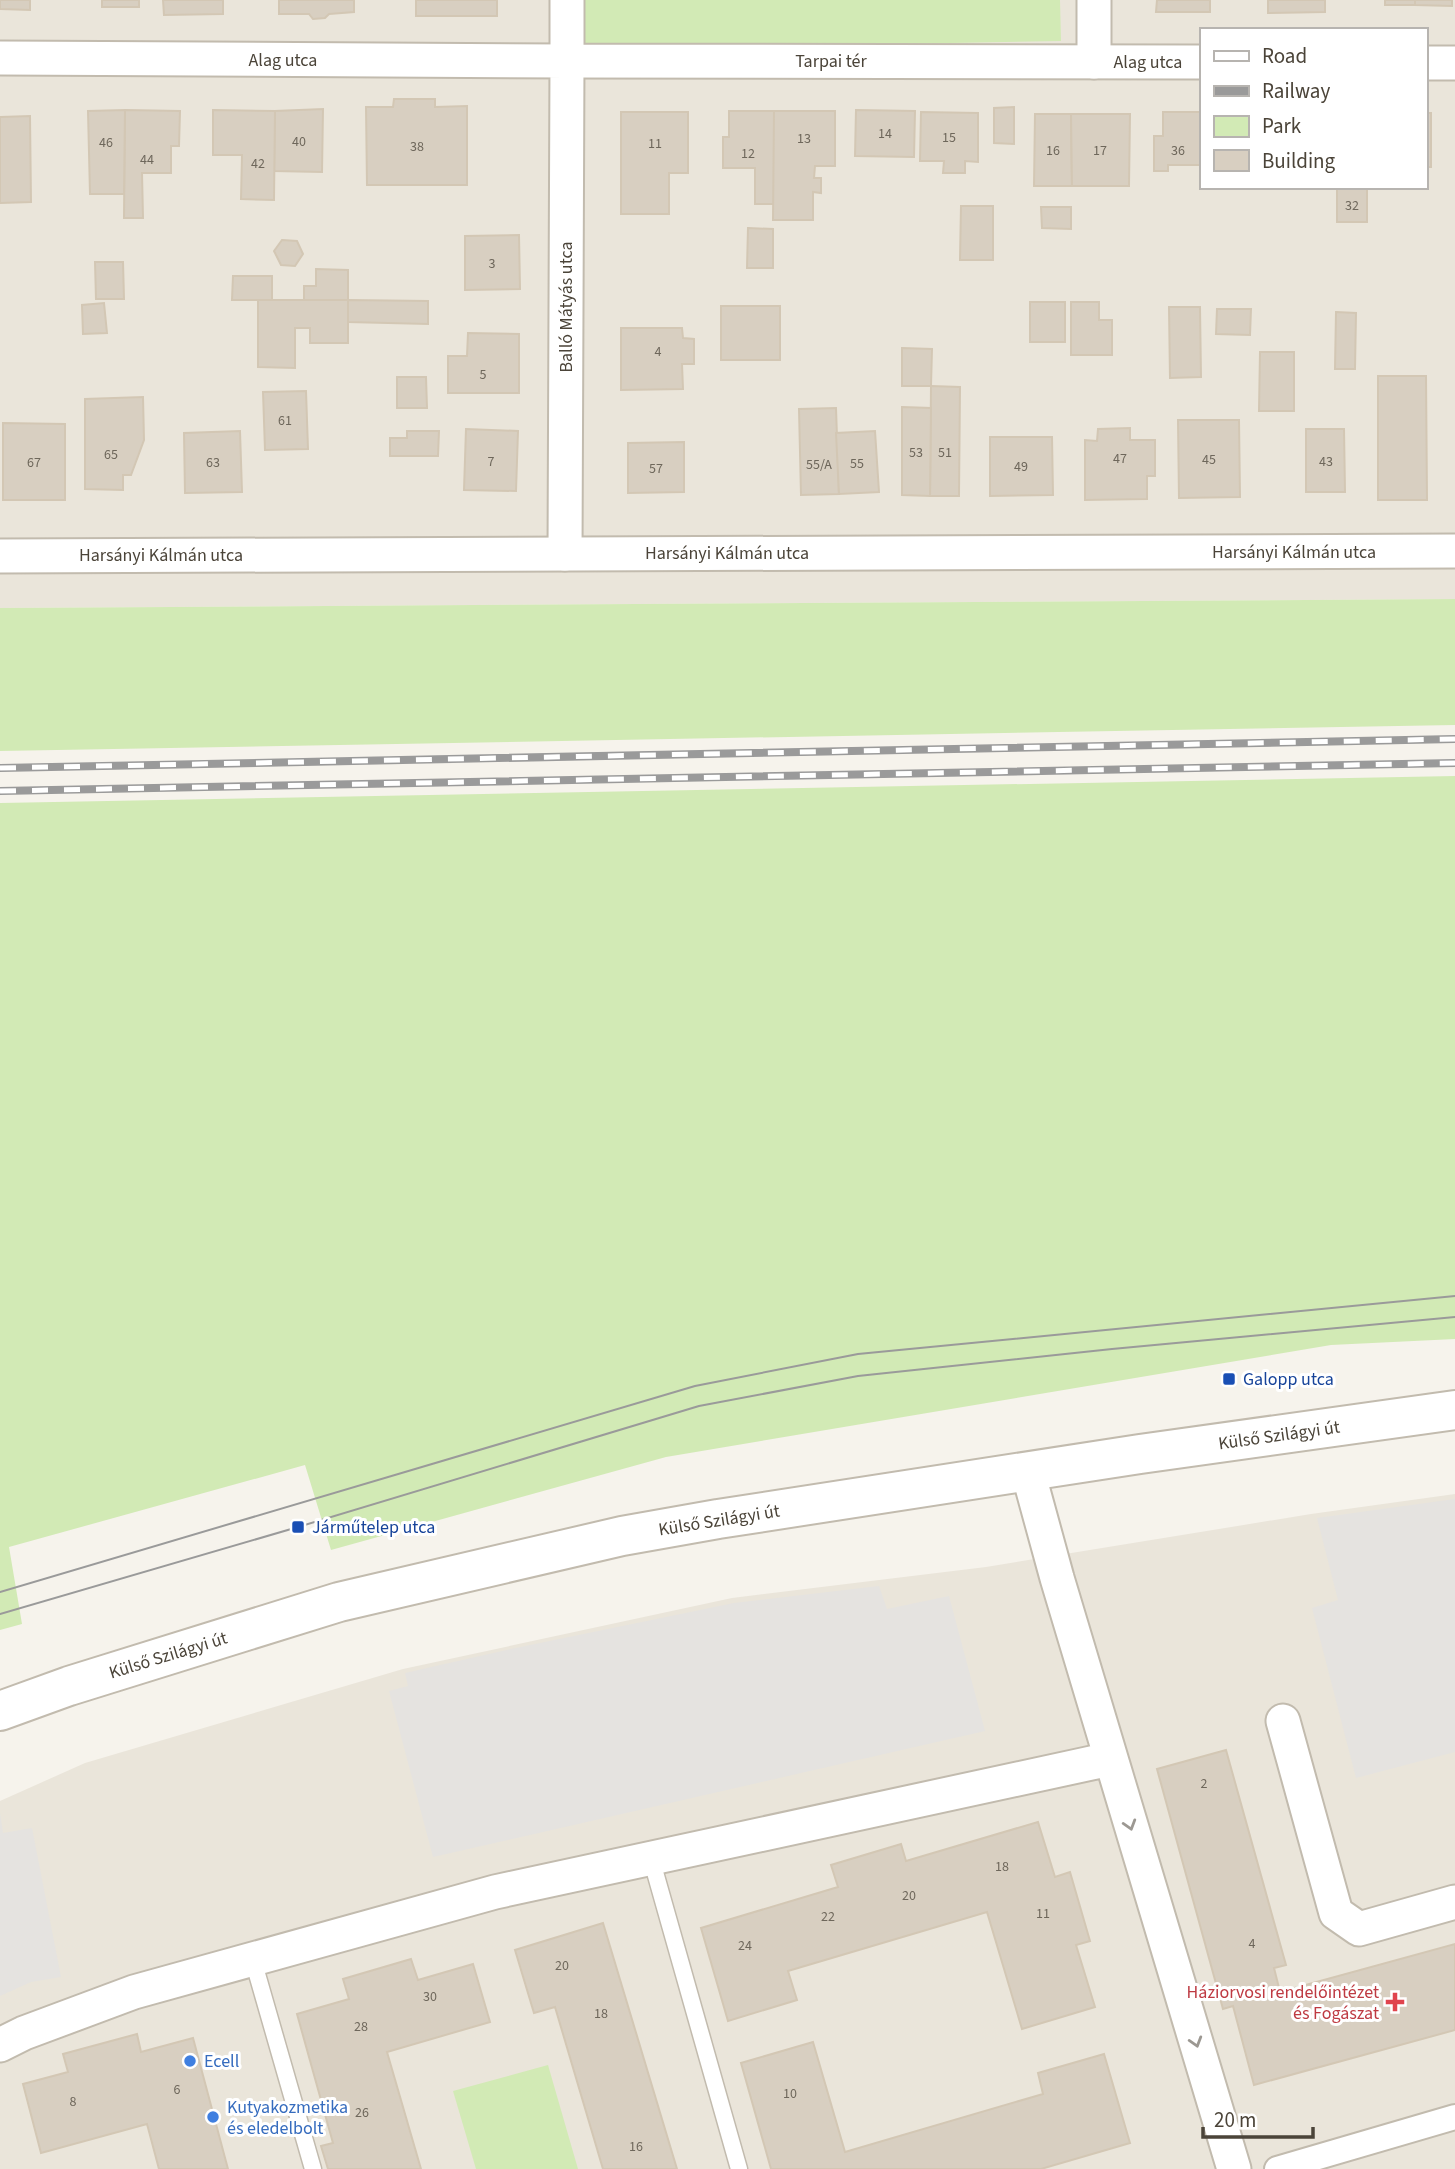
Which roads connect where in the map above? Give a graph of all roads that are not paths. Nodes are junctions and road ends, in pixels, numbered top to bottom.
1 (567, 0) edge
2 (1094, 0) edge
3 (0, 58) edge
4 (567, 61) junction
5 (1094, 62) junction
6 (1200, 62) edge
7 (1427, 63) edge
8 (1455, 63) edge
9 (1455, 551) edge
10 (565, 554) junction
11 (0, 556) edge
12 (1455, 1410) edge
13 (1027, 1472) junction
14 (0, 1711) edge
15 (1283, 1721) dead end
16 (1111, 1759) junction
17 (651, 1858) junction
18 (1455, 1902) edge
19 (253, 1960) junction
20 (0, 2045) edge
21 (1455, 2117) edge
22 (313, 2169) edge
23 (739, 2169) edge
24 (1234, 2169) edge
25 (1278, 2169) edge

1 - 4 street
2 - 5 street
3 - 4 street, Alag utca
4 - 5 street, Tarpai tér
4 - 10 street, Balló Mátyás utca
5 - 6 street, Alag utca
7 - 8 street
9 - 10 street, Harsányi Kálmán utca
10 - 11 street, Harsányi Kálmán utca
12 - 13 street, Külső Szilágyi út
13 - 14 street, Külső Szilágyi út
13 - 16 street
15 - 18 street
16 - 17 street
16 -> 24 street
17 - 19 street
17 - 23 lane
19 - 20 street
19 - 22 lane
21 - 25 street

